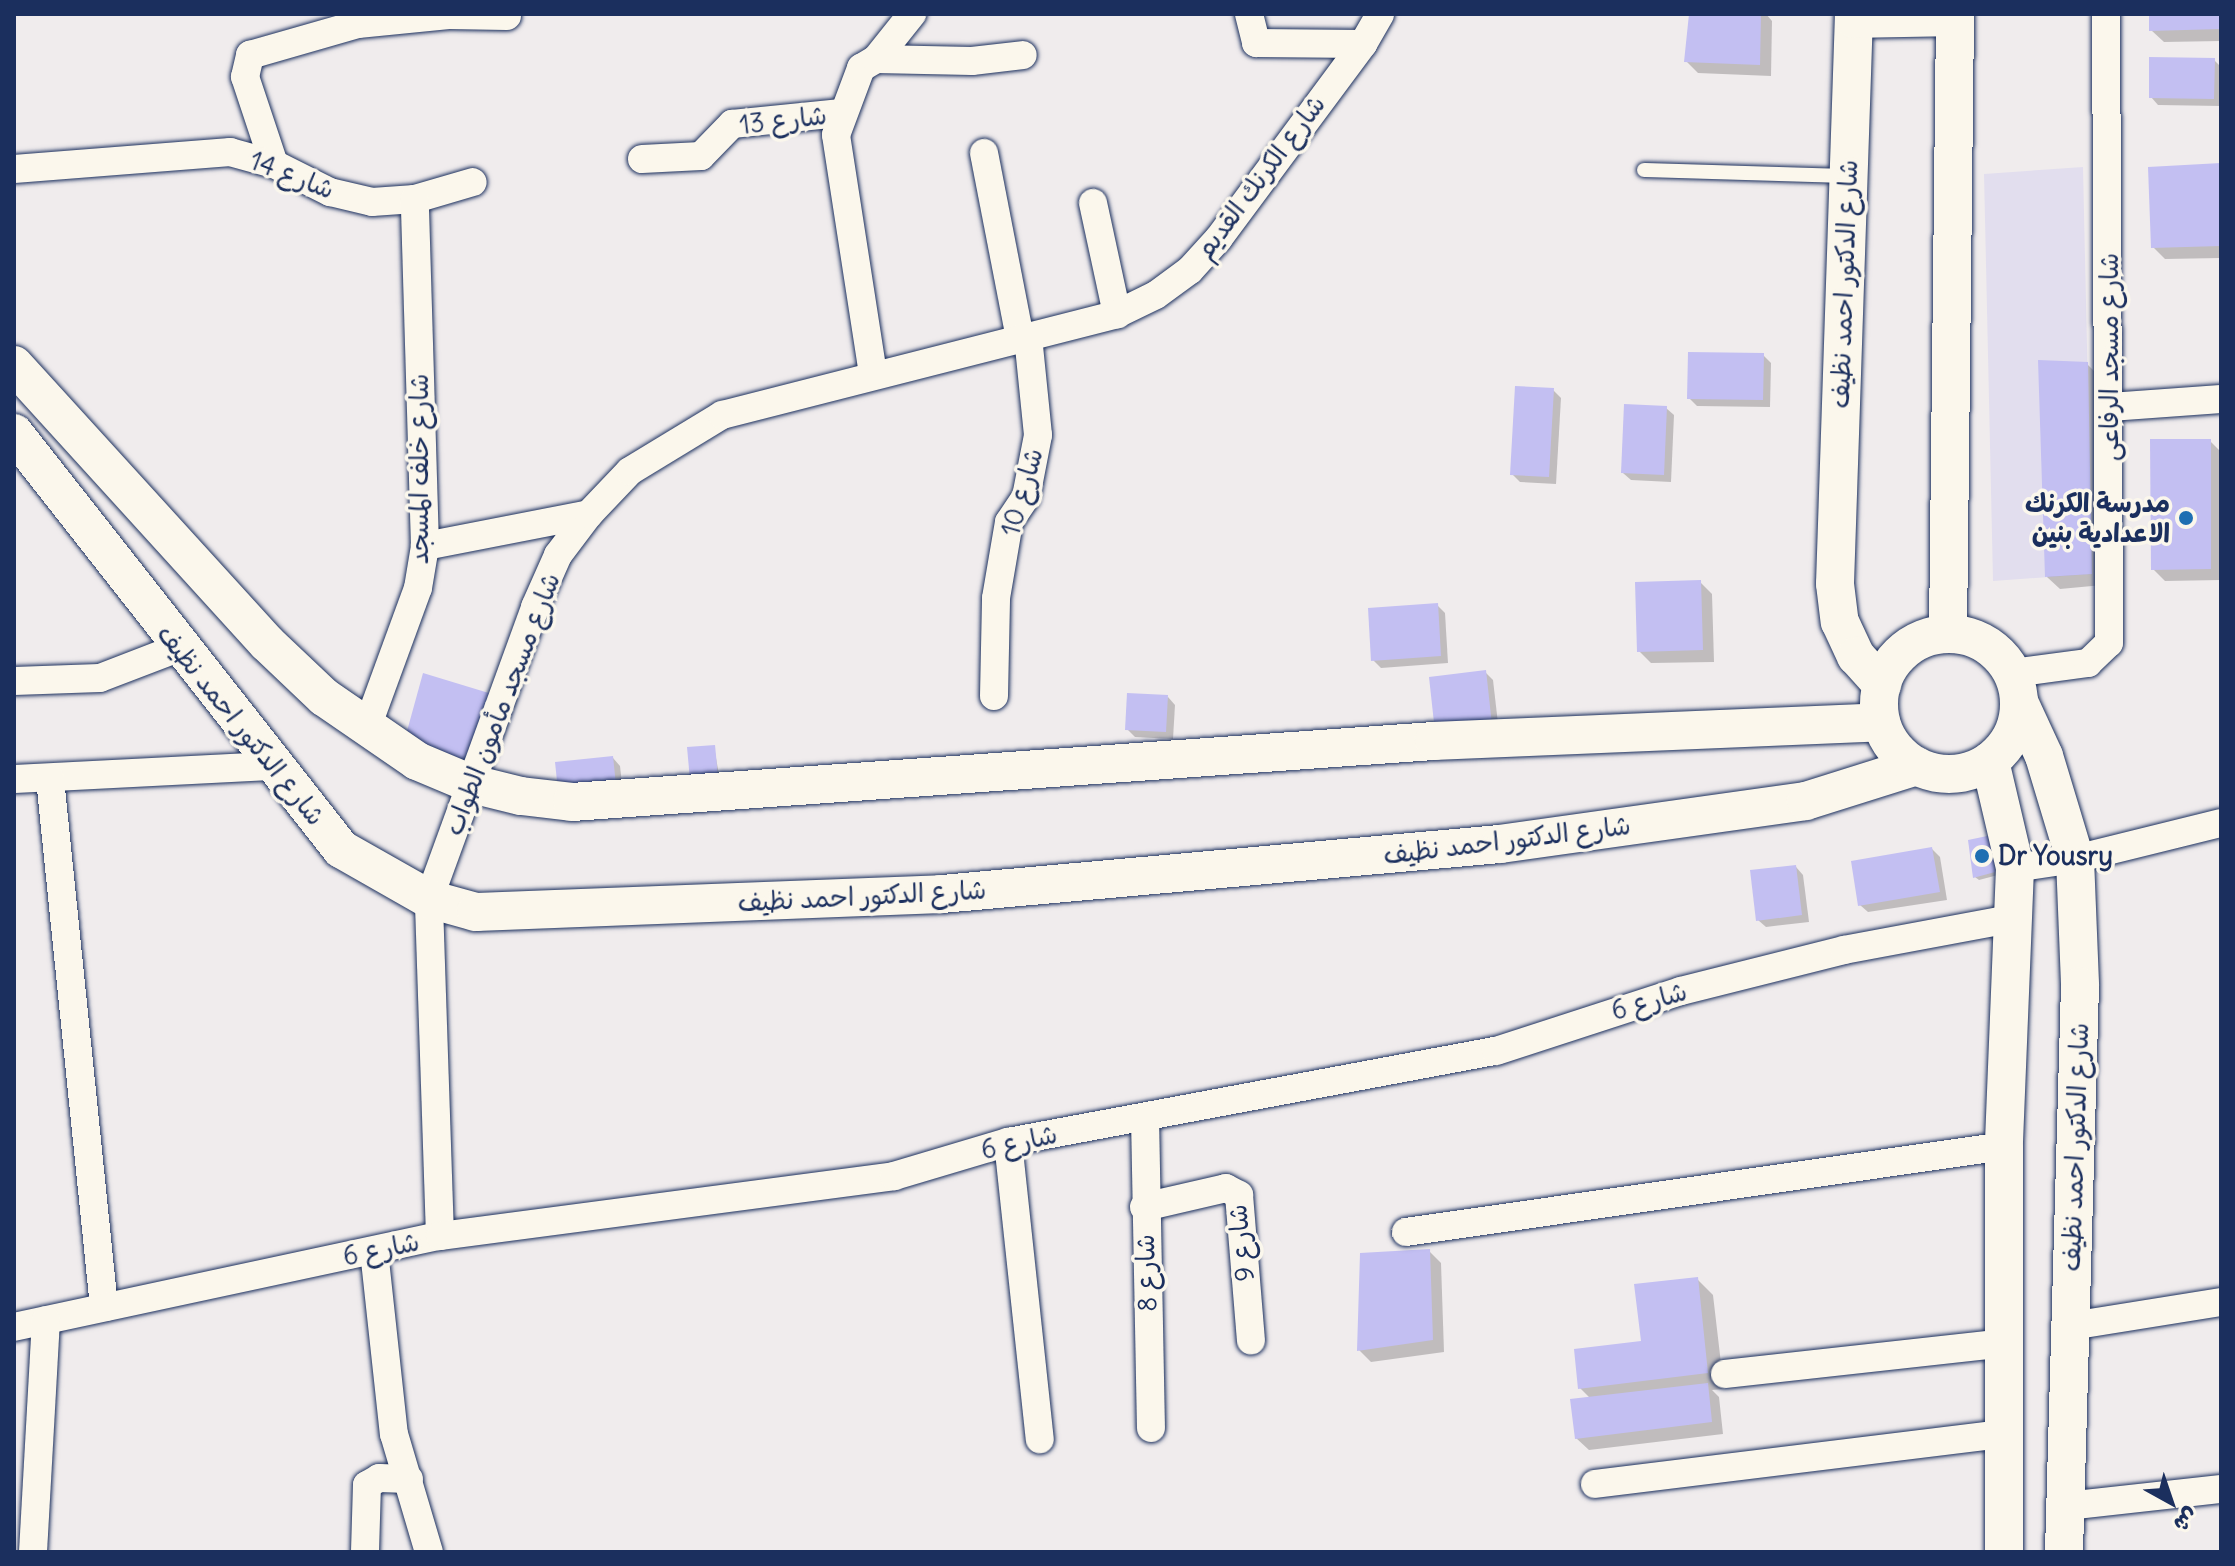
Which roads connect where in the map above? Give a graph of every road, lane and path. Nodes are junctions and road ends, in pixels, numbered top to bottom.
1 (912, 14) edge
2 (1249, 14) edge
3 (1380, 14) edge
4 (2106, 14) edge
5 (507, 16) dead end
6 (1854, 16) edge
7 (1954, 16) edge
8 (391, 17) edge
9 (1363, 44) junction
10 (1023, 55) dead end
11 (876, 59) junction
12 (841, 113) junction
13 (984, 153) dead end
14 (642, 159) dead end
15 (274, 164) junction
16 (14, 169) edge
17 (1644, 170) dead end
18 (1847, 176) junction
19 (473, 182) dead end
20 (415, 199) junction
21 (1093, 203) dead end
22 (1117, 314) junction
23 (1024, 337) junction
24 (14, 365) edge
25 (873, 374) junction
26 (2221, 399) edge
27 (2110, 407) junction
28 (14, 433) edge
29 (589, 514) junction
30 (425, 546) junction
31 (1948, 633) junction
32 (178, 648) junction
33 (14, 681) edge
34 (1882, 685) junction
35 (2017, 689) junction
36 (994, 696) dead end
37 (1881, 722) junction
38 (366, 730) junction
39 (1990, 761) junction
40 (271, 766) junction
41 (1917, 766) junction
42 (14, 779) edge
43 (50, 779) junction
44 (472, 784) junction
45 (2221, 823) edge
46 (2075, 859) junction
47 (2015, 868) junction
48 (429, 899) junction
49 (2015, 918) junction
50 (1145, 1117) junction
51 (1008, 1142) junction
52 (2004, 1146) junction
53 (1144, 1207) junction
54 (1406, 1232) dead end
55 (440, 1236) junction
56 (374, 1251) junction
57 (2221, 1302) edge
58 (104, 1307) junction
59 (46, 1320) junction
60 (2071, 1326) junction
61 (14, 1327) edge
62 (1251, 1341) dead end
63 (2005, 1343) junction
64 (1725, 1374) dead end
65 (1151, 1428) dead end
66 (2005, 1434) junction
67 (1040, 1439) dead end
68 (409, 1479) junction
69 (1595, 1484) dead end
70 (2221, 1489) edge
71 (2067, 1506) junction
72 (33, 1552) edge
73 (365, 1552) edge
74 (429, 1552) edge
75 (2004, 1552) edge
76 (2064, 1552) edge

1 - 11 street
2 - 9 street
3 - 9 street, شارع الكرنك القديم
4 - 27 street, شارع مسجد الرفاعى
5 - 8 street
6 - 7 main road
6 - 18 main road, شارع الدكتور احمد نظيف
7 - 31 main road
8 - 15 street
9 - 22 street, شارع الكرنك القديم
10 - 11 street
11 - 12 street
12 - 14 street, شارع 13
12 - 25 street
13 - 23 street, شارع 10
15 - 16 street, شارع 14
15 - 20 street, شارع 14
17 - 18 lane
18 - 34 main road, شارع الدكتور احمد نظيف
19 - 20 street, شارع 14
20 - 30 street, شارع خلف المسجد
21 - 22 street
22 - 23 street, شارع مسجد مأمون الطواب
23 - 25 street, شارع مسجد مأمون الطواب
23 - 36 street, شارع 10
24 - 38 main road
25 - 29 street, شارع مسجد مأمون الطواب
26 - 27 street
27 - 35 street, شارع مسجد الرفاعى
28 - 32 main road, شارع الدكتور احمد نظيف
29 - 30 street
29 - 44 street, شارع مسجد مأمون الطواب
30 - 38 street, شارع خلف المسجد
31 - 34 main road
31 - 35 main road
32 - 33 street
32 - 40 main road, شارع الدكتور احمد نظيف
34 - 37 main road
35 - 39 main road
35 - 46 main road, شارع الدكتور احمد نظيف
37 - 41 main road
37 - 44 main road
38 - 44 main road
39 - 41 main road
39 - 47 main road
40 - 43 street
40 - 48 main road, شارع الدكتور احمد نظيف
41 - 48 main road, شارع الدكتور احمد نظيف
42 - 43 street
43 - 58 street
44 - 48 street, شارع مسجد مأمون الطواب
45 - 46 street
46 - 47 street
46 - 60 main road, شارع الدكتور احمد نظيف
47 - 49 main road
48 - 55 street, شارع مسجد مأمون الطواب
49 - 50 street, شارع 6
49 - 52 main road
50 - 51 street, شارع 6
50 - 53 street, شارع 8
51 - 55 street, شارع 6
51 - 67 street
52 - 54 street
52 - 63 main road
53 - 62 street, شارع 9
53 - 65 street, شارع 8
55 - 56 street, شارع 6
56 - 58 street, شارع 6
56 - 68 street
57 - 60 street
58 - 59 street, شارع 6
59 - 61 street, شارع 6
59 - 72 street
60 - 71 main road, شارع الدكتور احمد نظيف
63 - 64 street
63 - 66 main road
66 - 69 street
66 - 75 main road
68 - 73 street
68 - 74 street
70 - 71 street
71 - 76 main road, شارع الدكتور احمد نظيف

